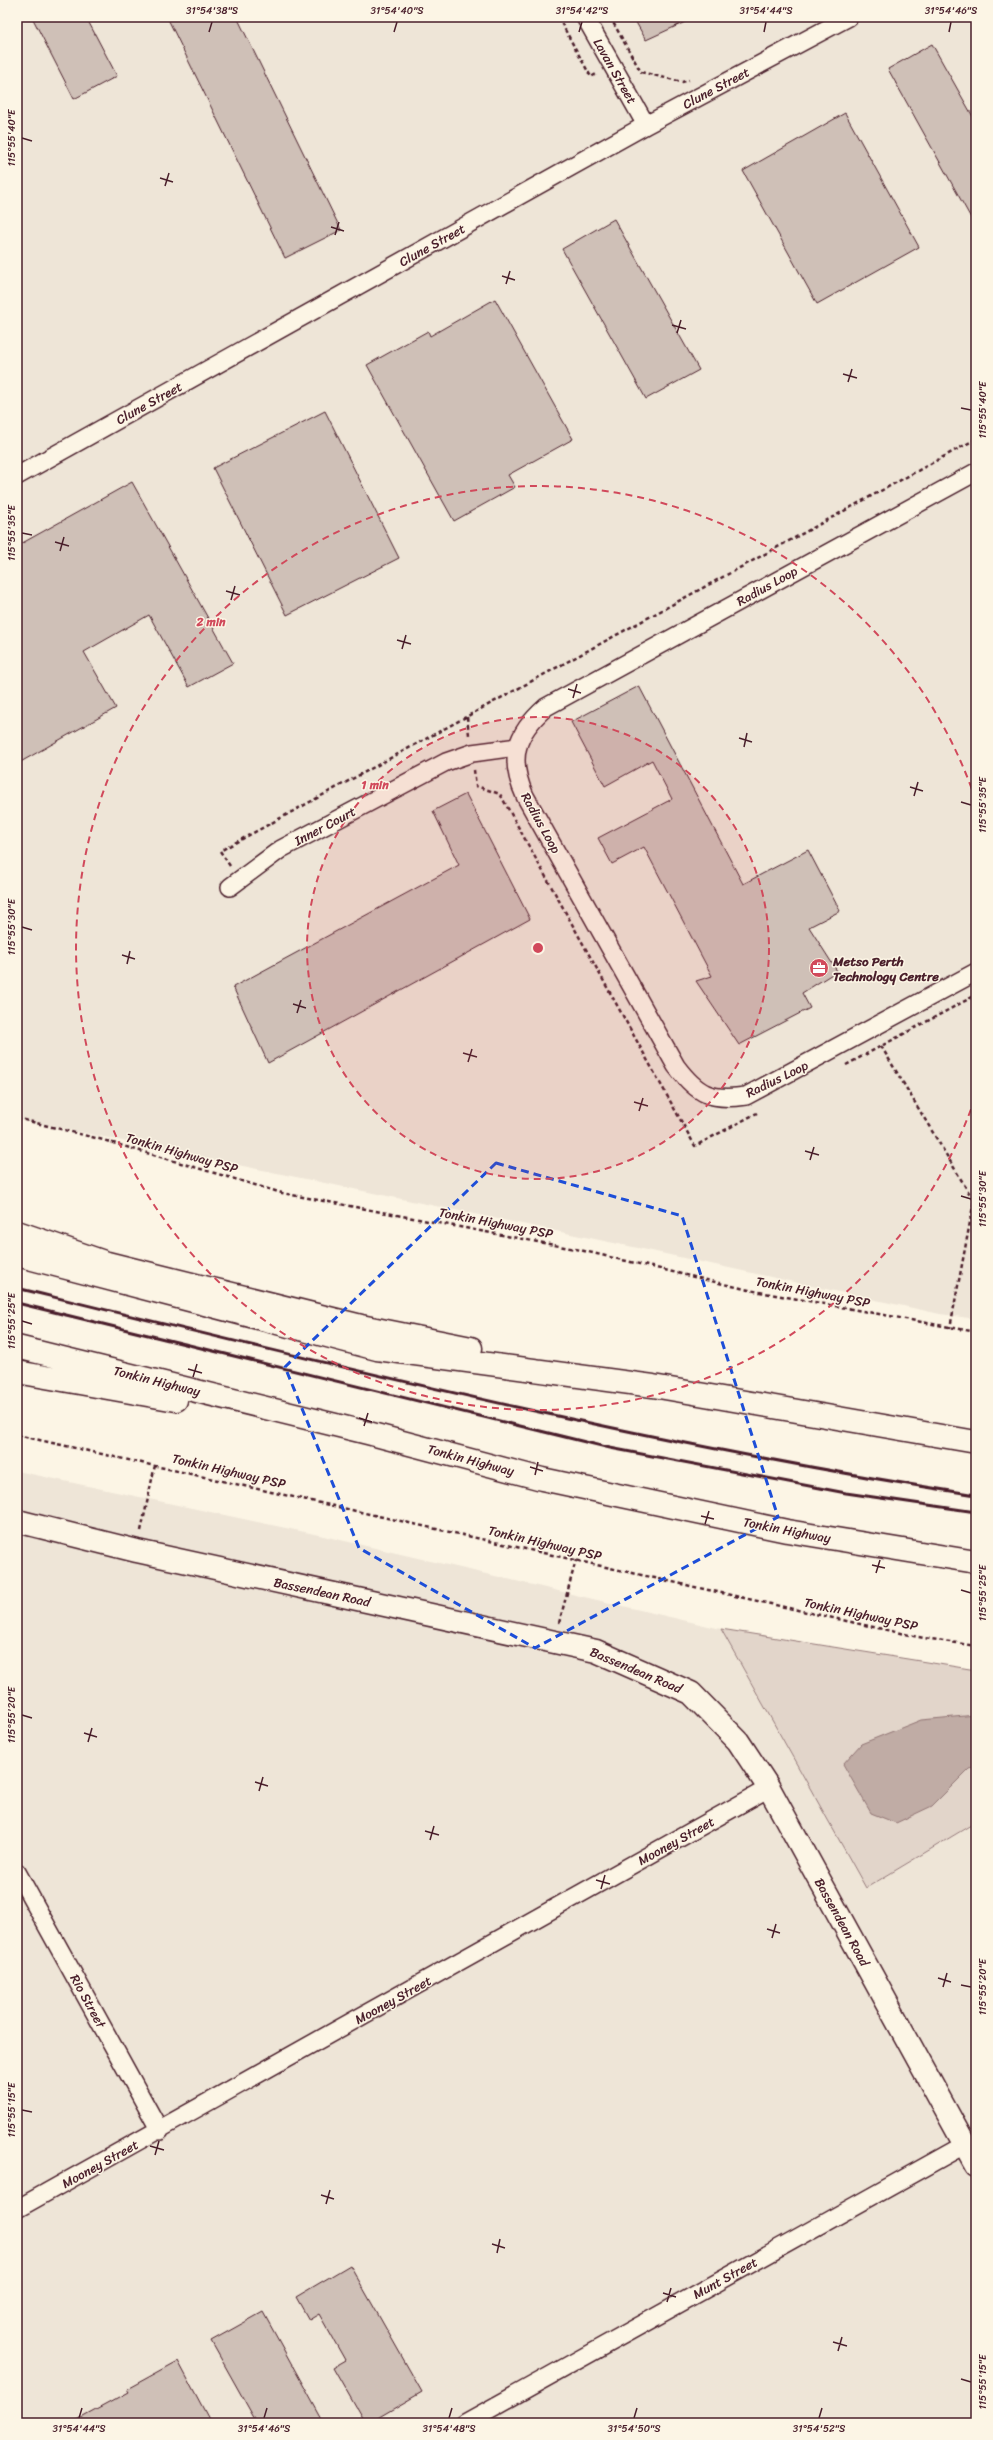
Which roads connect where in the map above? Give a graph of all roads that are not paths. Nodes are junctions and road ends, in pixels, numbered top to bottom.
1 (585, 17) edge
2 (849, 17) edge
3 (646, 125) junction
4 (976, 472) edge
5 (17, 476) edge
6 (516, 747) junction
7 (235, 883) road end
8 (976, 972) edge
9 (17, 1232) edge
10 (17, 1256) edge
11 (17, 1347) edge
12 (17, 1372) edge
13 (653, 1386) junction
14 (368, 1433) junction
15 (976, 1442) edge
16 (17, 1521) edge
17 (976, 1562) edge
18 (769, 1788) junction
19 (17, 1872) edge
20 (160, 2131) junction
21 (964, 2145) junction
22 (976, 2165) edge
23 (17, 2209) edge
24 (465, 2423) edge

1 - 3 street, Lavan Street
2 - 3 street, Clune Street
3 - 5 street, Clune Street
4 - 6 street, Radius Loop
6 - 7 street, Inner Court
6 - 8 street, Radius Loop
9 - 13 main road
10 - 13 main road
11 - 14 main road, Tonkin Highway
12 - 14 main road
13 - 15 main road
14 - 17 main road, Tonkin Highway
16 - 18 main road, Bassendean Road
18 - 20 street, Mooney Street
18 - 21 main road, Bassendean Road
19 - 20 street, Rio Street
20 - 23 street, Mooney Street
21 - 22 main road, Bassendean Road
21 - 24 street, Munt Street

